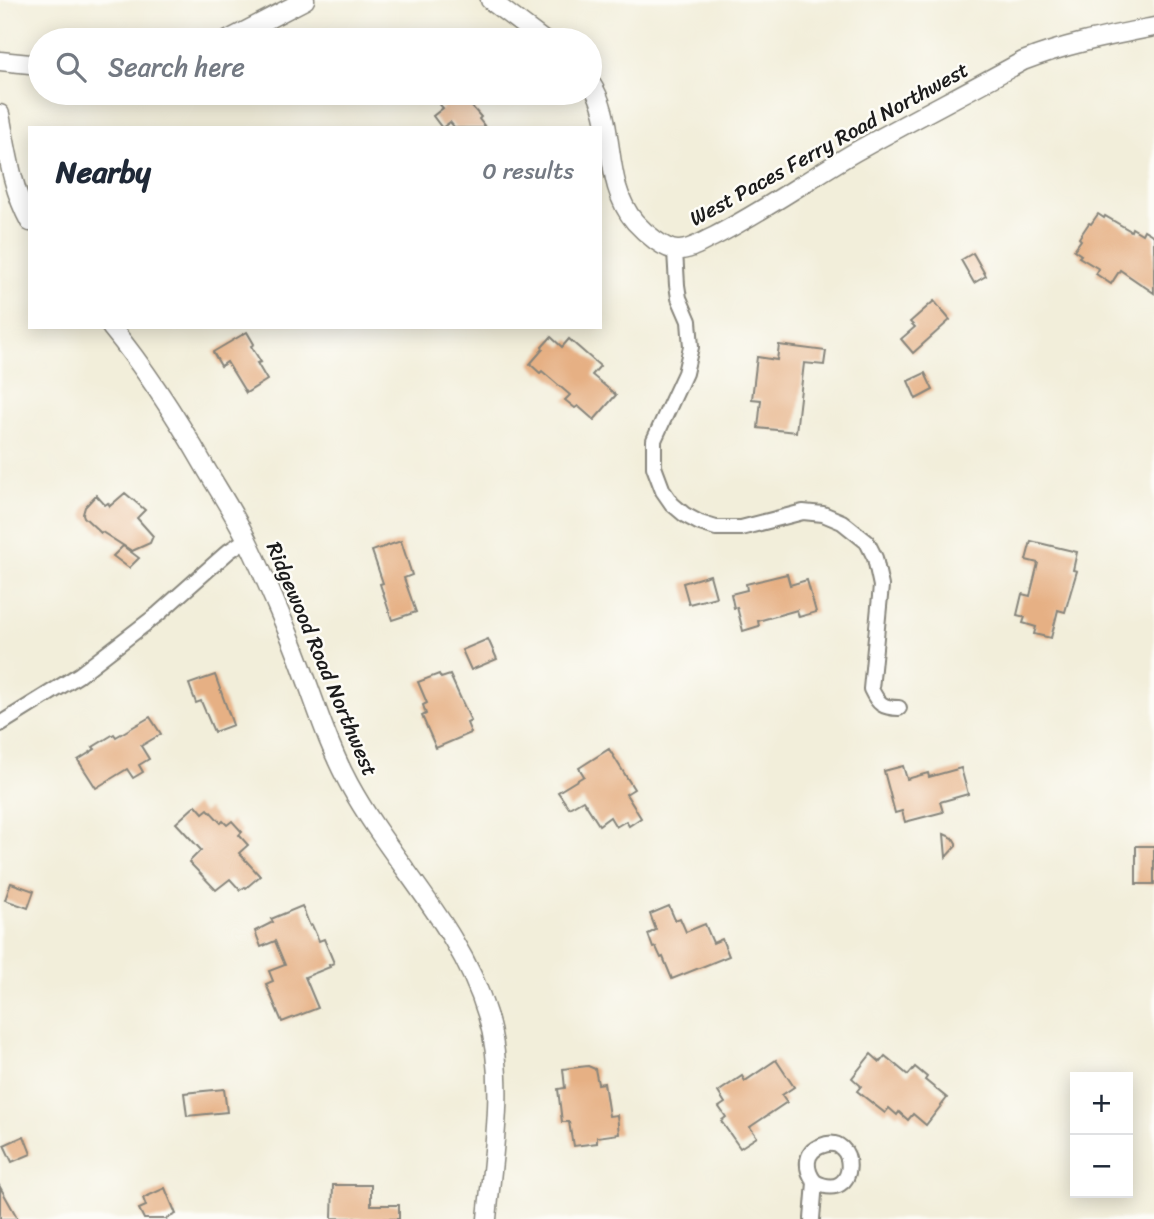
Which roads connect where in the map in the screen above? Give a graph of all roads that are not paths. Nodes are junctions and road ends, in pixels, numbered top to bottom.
1 (304, 0) edge
2 (490, 0) edge
3 (1154, 27) edge
4 (251, 28) edge
5 (527, 28) edge
6 (0, 61) edge
7 (28, 64) edge
8 (601, 105) edge
9 (0, 114) edge
10 (28, 218) edge
11 (675, 251) junction
12 (113, 329) edge
13 (247, 539) junction
14 (899, 708) dead end
15 (0, 724) edge
16 (815, 1182) dead end
17 (487, 1219) edge
18 (812, 1219) edge

1 - 4 street
2 - 5 street
3 - 11 street, West Paces Ferry Road Northwest
6 - 7 street
8 - 11 street, West Paces Ferry Road Northwest
9 - 10 street
11 - 14 street
12 - 13 street, Ridgewood Road Northwest
13 - 15 street
13 - 17 street, Ridgewood Road Northwest
16 - 18 street

